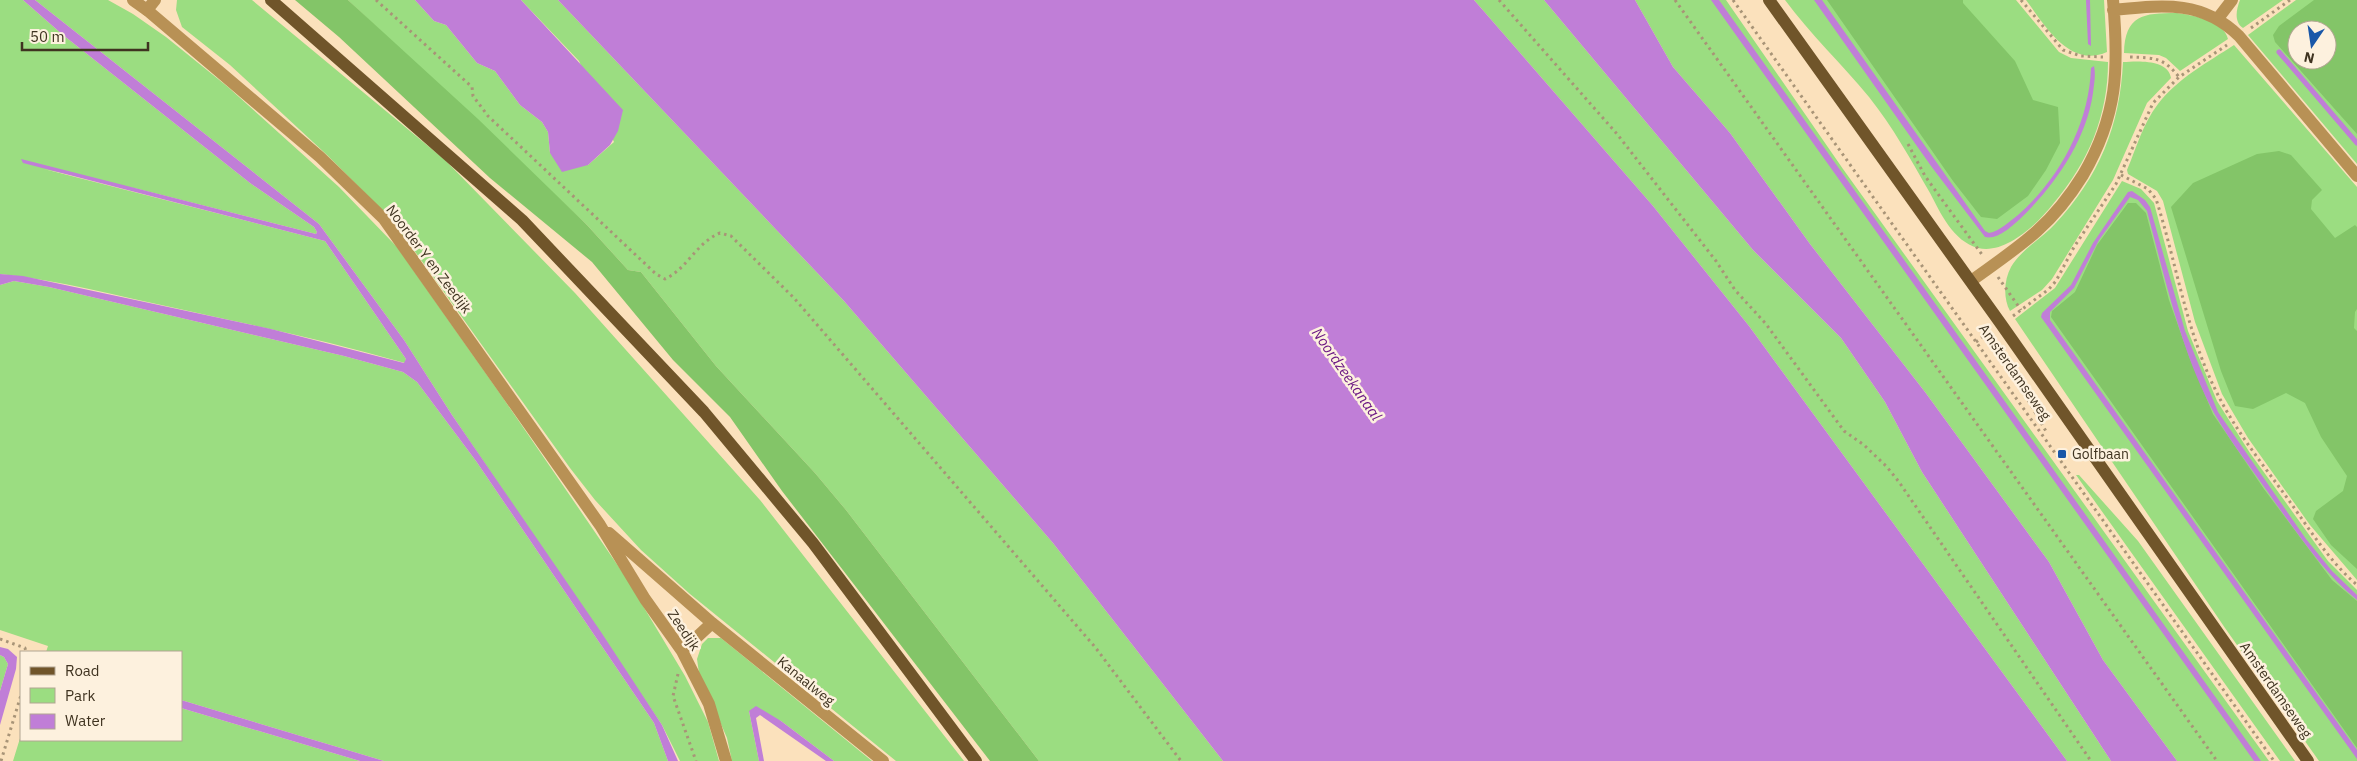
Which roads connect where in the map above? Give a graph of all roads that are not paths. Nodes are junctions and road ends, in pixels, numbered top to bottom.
1 (133, 0) edge
2 (155, 0) edge
3 (271, 0) edge
4 (1769, 0) edge
5 (2232, 0) edge
6 (2113, 5) edge
7 (147, 10) junction
8 (2219, 17) junction
9 (2357, 176) edge
10 (1971, 282) junction
11 (600, 525) junction
12 (712, 623) junction
13 (682, 651) junction
14 (726, 761) edge
15 (883, 761) edge
16 (976, 761) edge
17 (2308, 761) edge

1 - 7 street, Noorder Y en Zeedijk
2 - 7 street
3 - 16 main road
4 - 10 main road, Amsterdamseweg
5 - 8 street
6 - 8 street
6 - 10 street
7 - 11 street, Noorder Y en Zeedijk
8 - 9 street
10 - 17 main road, Amsterdamseweg
11 - 12 street, Kanaalweg
11 - 13 street, Zeedijk
12 - 13 street
12 - 15 street, Kanaalweg
13 - 14 street, Zeedijk

